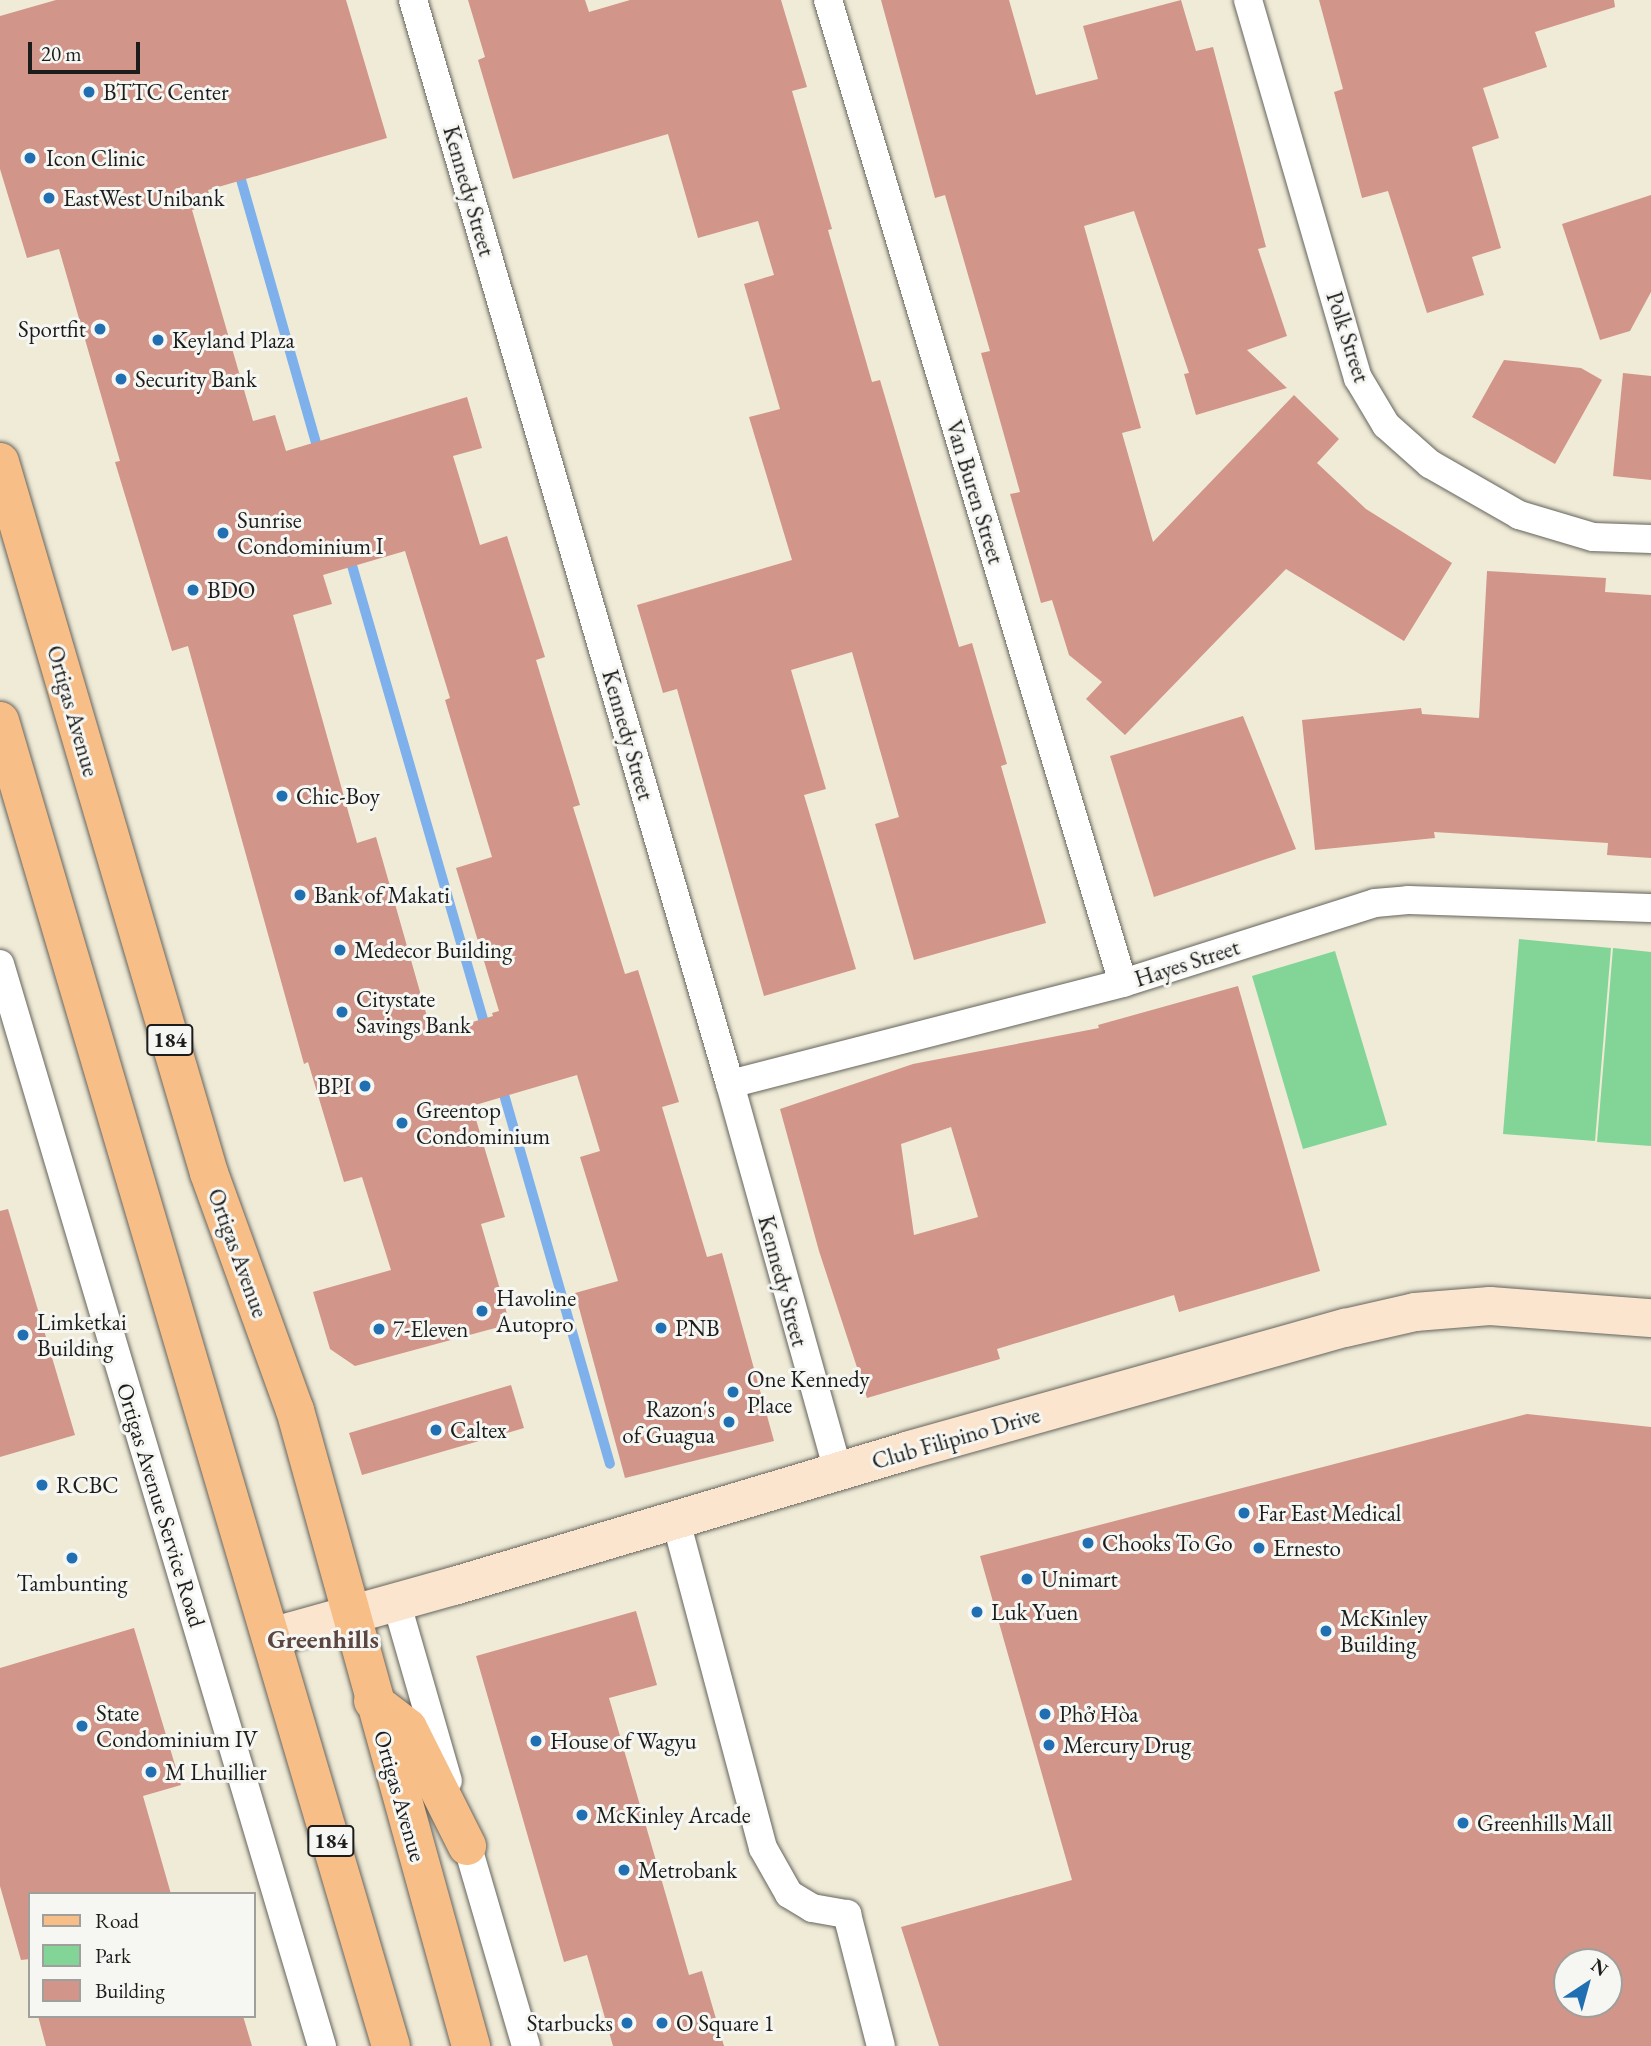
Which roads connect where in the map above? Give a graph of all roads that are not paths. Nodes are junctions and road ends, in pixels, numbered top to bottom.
1 (413, 0) edge
2 (828, 0) edge
3 (1248, 0) edge
4 (0, 462) edge
5 (1651, 539) edge
6 (0, 721) edge
7 (1651, 908) edge
8 (0, 964) edge
9 (1123, 984) junction
10 (730, 1084) junction
11 (1651, 1318) edge
12 (838, 1472) junction
13 (676, 1521) junction
14 (396, 1601) junction
15 (350, 1615) junction
16 (271, 1637) junction
17 (373, 1701) junction
18 (467, 1846) junction
19 (322, 2046) edge
20 (391, 2046) edge
21 (471, 2046) edge
22 (526, 2046) edge
23 (881, 2046) edge

1 - 10 street, Kennedy Street
2 - 9 street, Van Buren Street
3 - 5 street, Polk Street
4 - 15 main road, Ortigas Avenue / 184
6 - 16 main road, 184
7 - 9 street, Hayes Street
8 - 19 street, Ortigas Avenue Service Road
9 - 10 street, Hayes Street
10 - 12 street, Kennedy Street
11 - 12 street, Club Filipino Drive
12 - 13 street, Club Filipino Drive
13 - 14 street, Club Filipino Drive
13 - 23 street
14 - 15 street, Club Filipino Drive
14 - 18 street
15 - 16 street, Club Filipino Drive
15 - 17 main road, Ortigas Avenue / 184
16 - 20 main road, 184
17 - 18 main road
17 - 21 main road, Ortigas Avenue / 184
18 - 22 street

